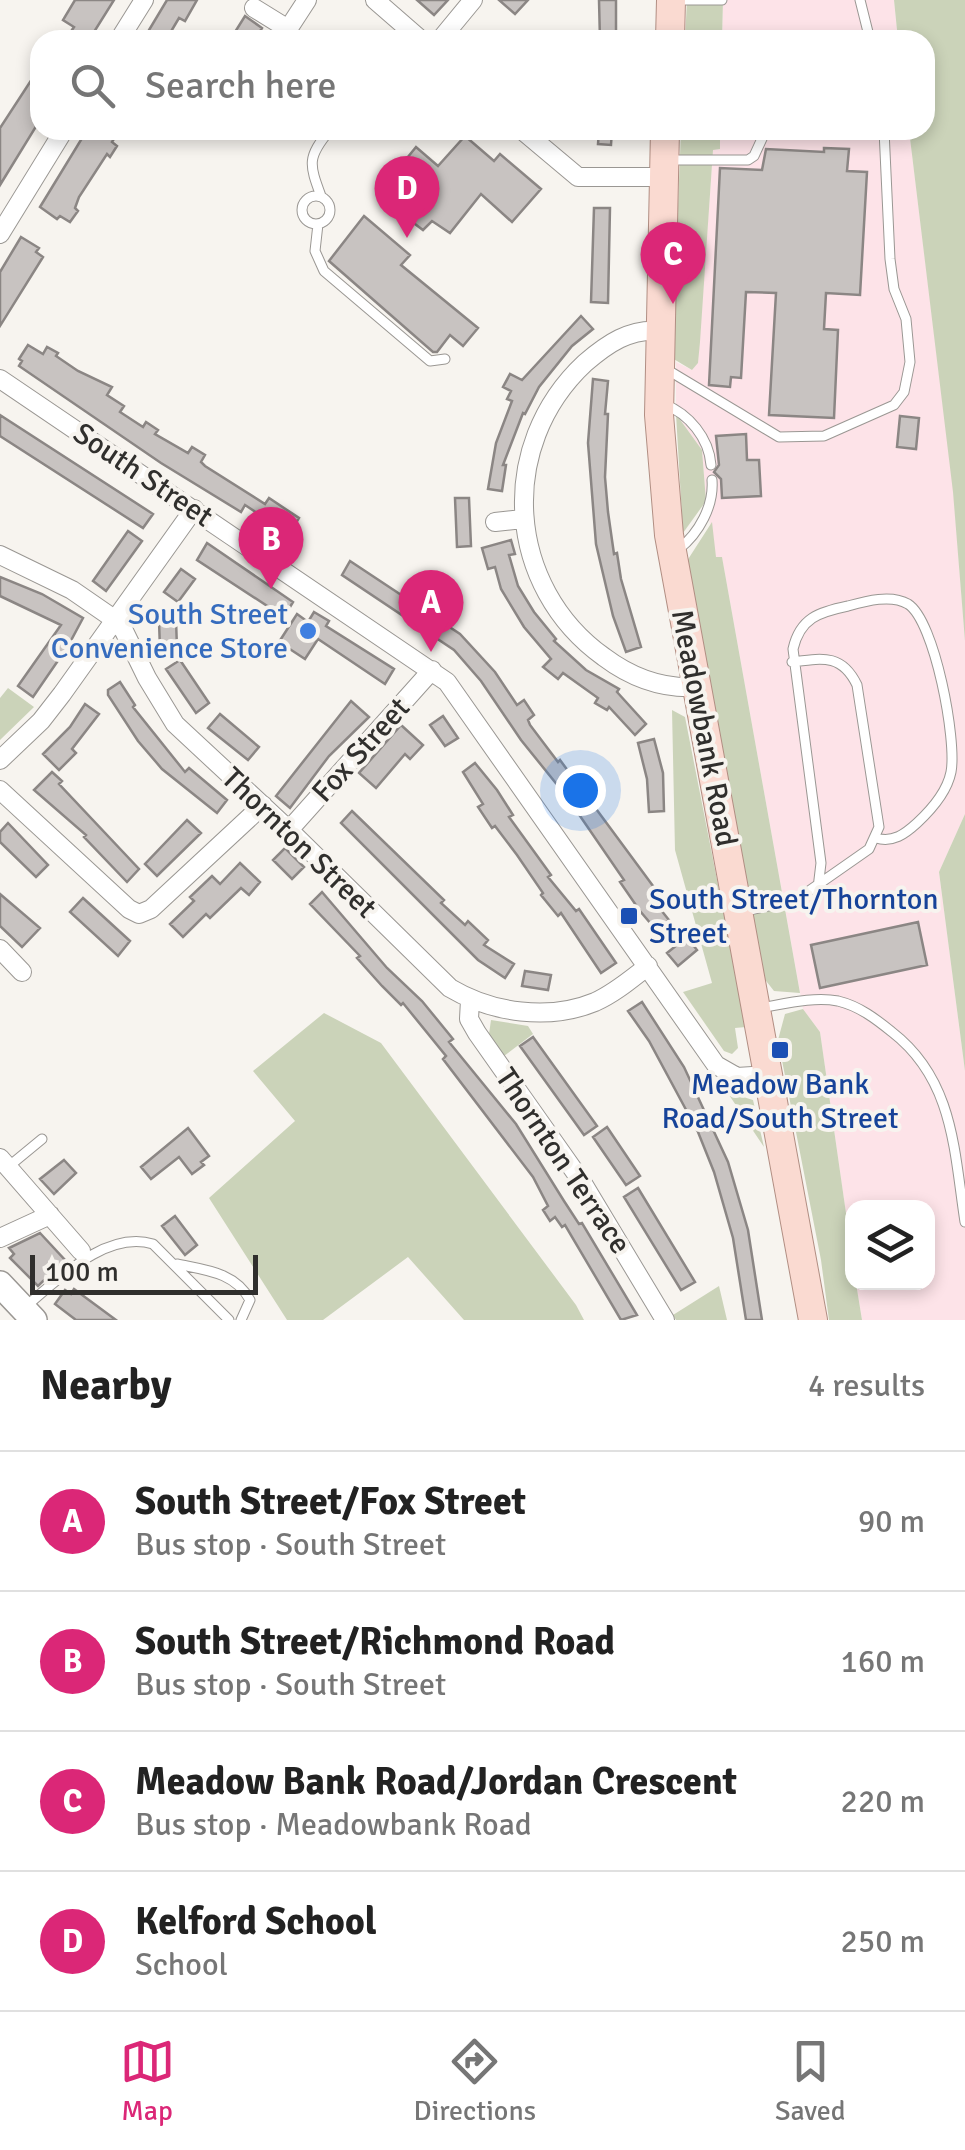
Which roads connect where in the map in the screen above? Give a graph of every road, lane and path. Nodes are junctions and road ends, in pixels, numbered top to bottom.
1 (144, 0) edge
2 (307, 0) edge
3 (374, 0) edge
4 (473, 0) edge
5 (671, 0) edge
6 (685, 0) edge
7 (722, 0) edge
8 (860, 0) edge
9 (254, 8) dead end
10 (125, 30) edge
11 (279, 30) edge
12 (288, 30) edge
13 (403, 30) edge
14 (448, 30) edge
15 (670, 30) edge
16 (868, 30) edge
17 (58, 140) edge
18 (323, 140) edge
19 (534, 140) edge
20 (665, 140) edge
21 (761, 140) edge
22 (884, 140) edge
23 (664, 169) junction
24 (321, 196) junction
25 (318, 224) junction
26 (0, 234) edge
27 (660, 331) junction
28 (445, 360) dead end
29 (659, 366) junction
30 (0, 379) edge
31 (659, 402) junction
32 (711, 465) dead end
33 (712, 480) dead end
34 (194, 509) junction
35 (523, 519) junction
36 (495, 522) dead end
37 (672, 552) junction
38 (0, 555) edge
39 (114, 619) junction
40 (792, 662) junction
41 (432, 670) junction
42 (696, 687) junction
43 (0, 760) edge
44 (0, 790) edge
45 (263, 806) junction
46 (289, 830) junction
47 (876, 838) junction
48 (818, 888) junction
49 (738, 912) junction
50 (0, 949) edge
51 (648, 966) junction
52 (22, 972) dead end
53 (470, 1000) junction
54 (756, 1009) junction
55 (768, 1076) junction
56 (42, 1139) dead end
57 (4, 1163) edge
58 (50, 1215) junction
59 (965, 1222) edge
60 (0, 1238) edge
61 (81, 1251) dead end
62 (174, 1263) junction
63 (0, 1284) edge
64 (28, 1314) edge
65 (229, 1320) edge
66 (241, 1320) edge
67 (665, 1320) edge
68 (813, 1320) edge

1 - 10 street
2 - 12 street
3 - 13 street
4 - 14 street
5 - 15 main road
6 - 7 lane
8 - 16 lane
9 - 11 street
17 - 26 street
18 - 24 lane
19 - 23 street
20 - 23 main road, Meadowbank Road
21 - 23 lane
22 - 29 lane
23 - 27 main road, Meadowbank Road
24 - 25 lane
24 - 25 lane
25 - 28 lane
27 - 29 main road, Meadowbank Road
27 - 35 street
29 - 31 main road, Meadowbank Road
30 - 34 street, South Street
31 - 32 lane
31 - 37 main road, Meadowbank Road
33 - 37 lane
34 - 39 street
34 - 41 street, South Street
35 - 36 street
35 - 42 street
37 - 42 main road, Meadowbank Road
38 - 39 street, Thornton Street
39 - 43 street
39 - 45 street, Thornton Street
40 - 47 lane
40 - 47 lane
40 - 48 lane
41 - 46 street, Fox Street
41 - 51 street, South Street
42 - 49 main road, Meadowbank Road
44 - 45 street
45 - 46 street, Thornton Street
46 - 53 street, Thornton Street
47 - 48 lane
48 - 49 lane
49 - 54 main road, Meadowbank Road
50 - 52 street
51 - 53 street, Thornton Street
51 - 55 street, South Street
53 - 67 street, Thornton Terrace
54 - 55 main road, Meadowbank Road
54 - 59 lane
55 - 68 main road, Meadowbank Road
56 - 57 lane
57 - 58 street
58 - 60 street
58 - 61 street
62 - 64 lane
62 - 65 lane
62 - 66 lane
63 - 64 street

